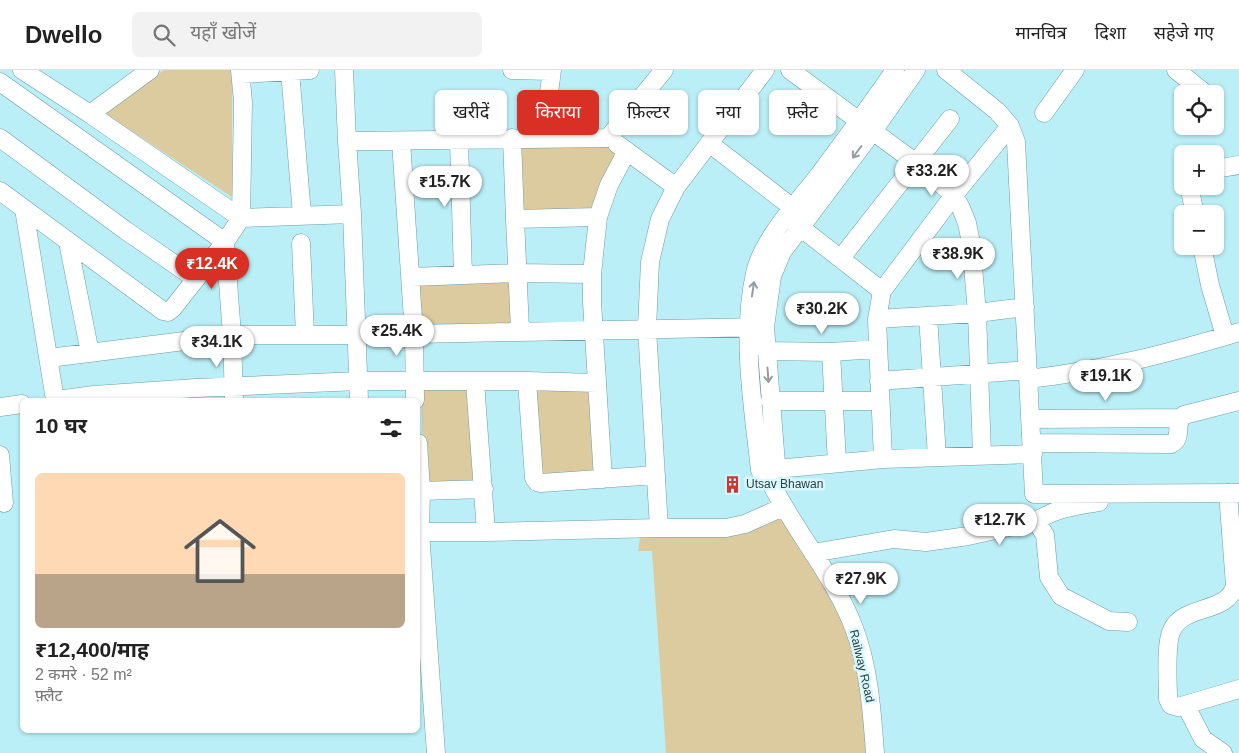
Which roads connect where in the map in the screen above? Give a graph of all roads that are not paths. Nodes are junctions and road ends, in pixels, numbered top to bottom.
1 (22, 70) edge
2 (150, 70) edge
3 (310, 70) edge
4 (344, 70) edge
5 (512, 70) edge
6 (664, 70) edge
7 (766, 70) edge
8 (790, 70) edge
9 (895, 70) edge
10 (916, 70) edge
11 (946, 70) edge
12 (1075, 70) edge
13 (1176, 70) edge
14 (290, 71) edge
15 (551, 71) edge
16 (241, 72) edge
17 (0, 82) edge
18 (1195, 85) edge
19 (1044, 113) dead end
20 (90, 114) junction
21 (950, 119) dead end
22 (867, 126) junction
23 (1010, 126) junction
24 (0, 138) edge
25 (512, 138) junction
26 (543, 138) junction
27 (608, 138) junction
28 (459, 140) junction
29 (347, 141) junction
30 (401, 141) junction
31 (709, 143) junction
32 (627, 151) junction
33 (916, 163) junction
34 (1239, 165) edge
35 (1224, 168) edge
36 (676, 186) junction
37 (0, 191) edge
38 (954, 195) junction
39 (24, 209) junction
40 (352, 214) junction
41 (302, 215) junction
42 (598, 217) junction
43 (793, 217) junction
44 (241, 218) junction
45 (515, 219) junction
46 (68, 242) junction
47 (225, 242) junction
48 (301, 243) dead end
49 (1204, 255) edge
50 (841, 258) junction
51 (516, 273) junction
52 (463, 274) junction
53 (592, 274) junction
54 (410, 278) junction
55 (196, 279) junction
56 (882, 291) junction
57 (1025, 307) junction
58 (977, 313) junction
59 (928, 316) junction
60 (877, 319) junction
61 (756, 326) junction
62 (647, 328) junction
63 (594, 329) junction
64 (520, 330) junction
65 (306, 334) junction
66 (414, 334) junction
67 (1232, 334) edge
68 (232, 335) junction
69 (357, 335) junction
70 (878, 349) junction
71 (766, 351) junction
72 (90, 352) junction
73 (831, 352) junction
74 (49, 358) junction
75 (978, 374) junction
76 (1028, 374) junction
77 (931, 377) junction
78 (359, 381) junction
79 (414, 381) junction
80 (527, 381) junction
81 (879, 381) junction
82 (476, 382) junction
83 (597, 383) junction
84 (234, 393) edge
85 (196, 394) edge
86 (56, 398) edge
87 (94, 398) edge
88 (360, 398) edge
89 (415, 398) edge
90 (770, 401) junction
91 (834, 401) junction
92 (880, 401) junction
93 (1239, 401) edge
94 (20, 404) edge
95 (0, 407) edge
96 (1180, 418) junction
97 (1031, 419) junction
98 (1032, 448) junction
99 (0, 455) edge
100 (982, 456) junction
101 (936, 457) junction
102 (884, 459) junction
103 (837, 463) junction
104 (767, 474) junction
105 (656, 475) junction
106 (603, 480) junction
107 (484, 489) junction
108 (420, 492) edge
109 (1202, 493) junction
110 (1234, 493) edge
111 (4, 503) dead end
112 (783, 507) junction
113 (1036, 521) junction
114 (659, 528) junction
115 (420, 532) edge
116 (486, 532) junction
117 (420, 545) edge
118 (814, 553) junction
119 (1128, 622) dead end
120 (1239, 689) edge
121 (1186, 706) junction
122 (436, 753) edge
123 (875, 753) edge
124 (1222, 753) edge

1 - 20 street
2 - 20 street
3 - 14 street
4 - 29 street
5 - 15 street
6 - 27 street
7 - 31 street
8 - 22 street
9 - 22 street
10 - 22 street
11 - 23 street
12 - 19 street
13 - 18 street
14 - 16 street
14 - 41 street
15 - 26 street
16 - 44 street
17 - 47 street
20 - 44 street
21 - 33 street
22 - 33 street
22 - 43 street
23 - 38 street
23 - 57 street
24 - 55 street
25 - 26 street
25 - 28 street
25 - 45 street
26 - 27 street
27 - 32 street
28 - 30 street
28 - 52 street
29 - 30 street
29 - 40 street
30 - 54 street
31 - 36 street
31 - 43 street
32 - 36 street
32 - 42 street
33 - 38 street
33 - 50 street
34 - 35 street
36 - 62 street
37 - 39 street
38 - 56 street
38 - 58 street
39 - 46 street
39 - 74 street
40 - 41 street
40 - 69 street
41 - 44 street
42 - 45 street
42 - 53 street
43 - 50 street
43 - 61 street
44 - 47 street
45 - 51 street
46 - 55 street
46 - 72 street
47 - 55 street
47 - 68 street
48 - 65 street
49 - 67 street
50 - 56 street
51 - 52 street
51 - 53 street
51 - 64 street
52 - 54 street
53 - 63 street
54 - 66 street
56 - 60 street
57 - 58 street
57 - 76 street
58 - 59 street
58 - 75 street
59 - 60 street
59 - 77 street
60 - 70 street
61 - 62 street
61 - 71 street
61 - 104 street
62 - 63 street
62 - 105 street
63 - 64 street
63 - 83 street
64 - 66 street
65 - 68 street
65 - 69 street
66 - 79 street
67 - 76 street
68 - 72 street
68 - 84 street
69 - 78 street
70 - 73 street
70 - 81 street
71 - 73 street
71 -> 90 street
72 - 74 street
73 - 91 street
74 - 86 street
75 - 76 street
75 - 77 street
75 - 100 street
76 - 97 street
77 - 81 street
77 - 101 street
78 - 79 street
78 - 84 street
78 - 88 street
79 - 82 street
79 - 89 street
80 - 82 street
80 - 83 street
80 - 106 street
81 - 92 street
82 - 107 street
83 - 106 street
84 - 85 street
85 - 87 street
90 - 91 street
90 - 104 street
91 - 92 street
91 - 103 street
92 - 102 street
93 - 96 street
94 - 95 street
96 - 97 street
96 - 98 street
97 - 98 street
98 - 100 street
98 - 109 street
99 - 111 street
100 - 101 street
101 - 102 street
102 - 103 street
103 - 104 street
104 - 112 street, Railway Road
105 - 106 street
105 - 114 street
107 - 108 street
107 - 116 street
109 - 110 street
109 - 113 street
110 - 121 street
112 - 114 street
112 - 118 street, Railway Road
113 - 118 street
113 - 119 street
114 - 116 street
115 - 116 street
117 - 122 street
118 - 123 street, Railway Road
120 - 121 street
121 - 124 street

